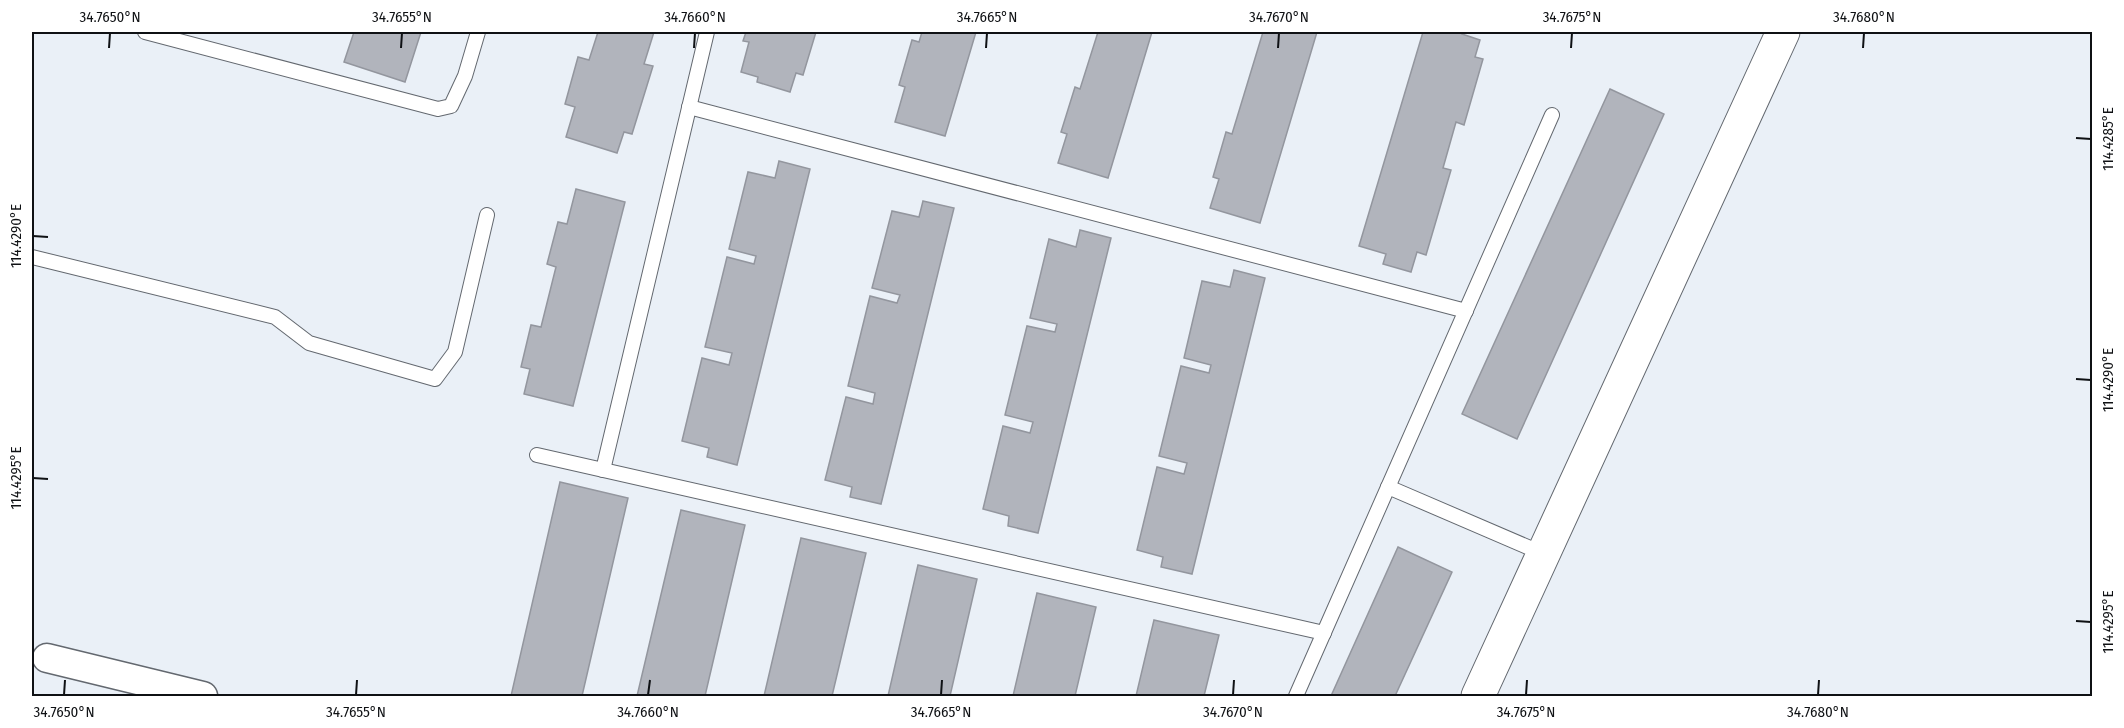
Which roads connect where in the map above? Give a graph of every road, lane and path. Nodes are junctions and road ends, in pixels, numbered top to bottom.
1 (145, 32) edge
2 (478, 32) edge
3 (707, 32) edge
4 (1783, 32) edge
5 (689, 107) junction
6 (1552, 115) dead end
7 (487, 215) dead end
8 (32, 257) edge
9 (1466, 310) junction
10 (537, 455) dead end
11 (603, 470) junction
12 (1388, 488) junction
13 (1544, 554) junction
14 (1324, 633) junction
15 (47, 658) dead end
16 (203, 696) edge
17 (1296, 696) edge
18 (1478, 696) edge

1 - 2 lane
3 - 5 lane
4 - 13 street
5 - 9 lane
5 - 11 lane
6 - 9 lane
7 - 8 lane
9 - 12 lane
10 - 11 lane
11 - 14 lane
12 - 13 lane
12 - 14 lane
13 - 18 street
14 - 17 lane
15 - 16 street

